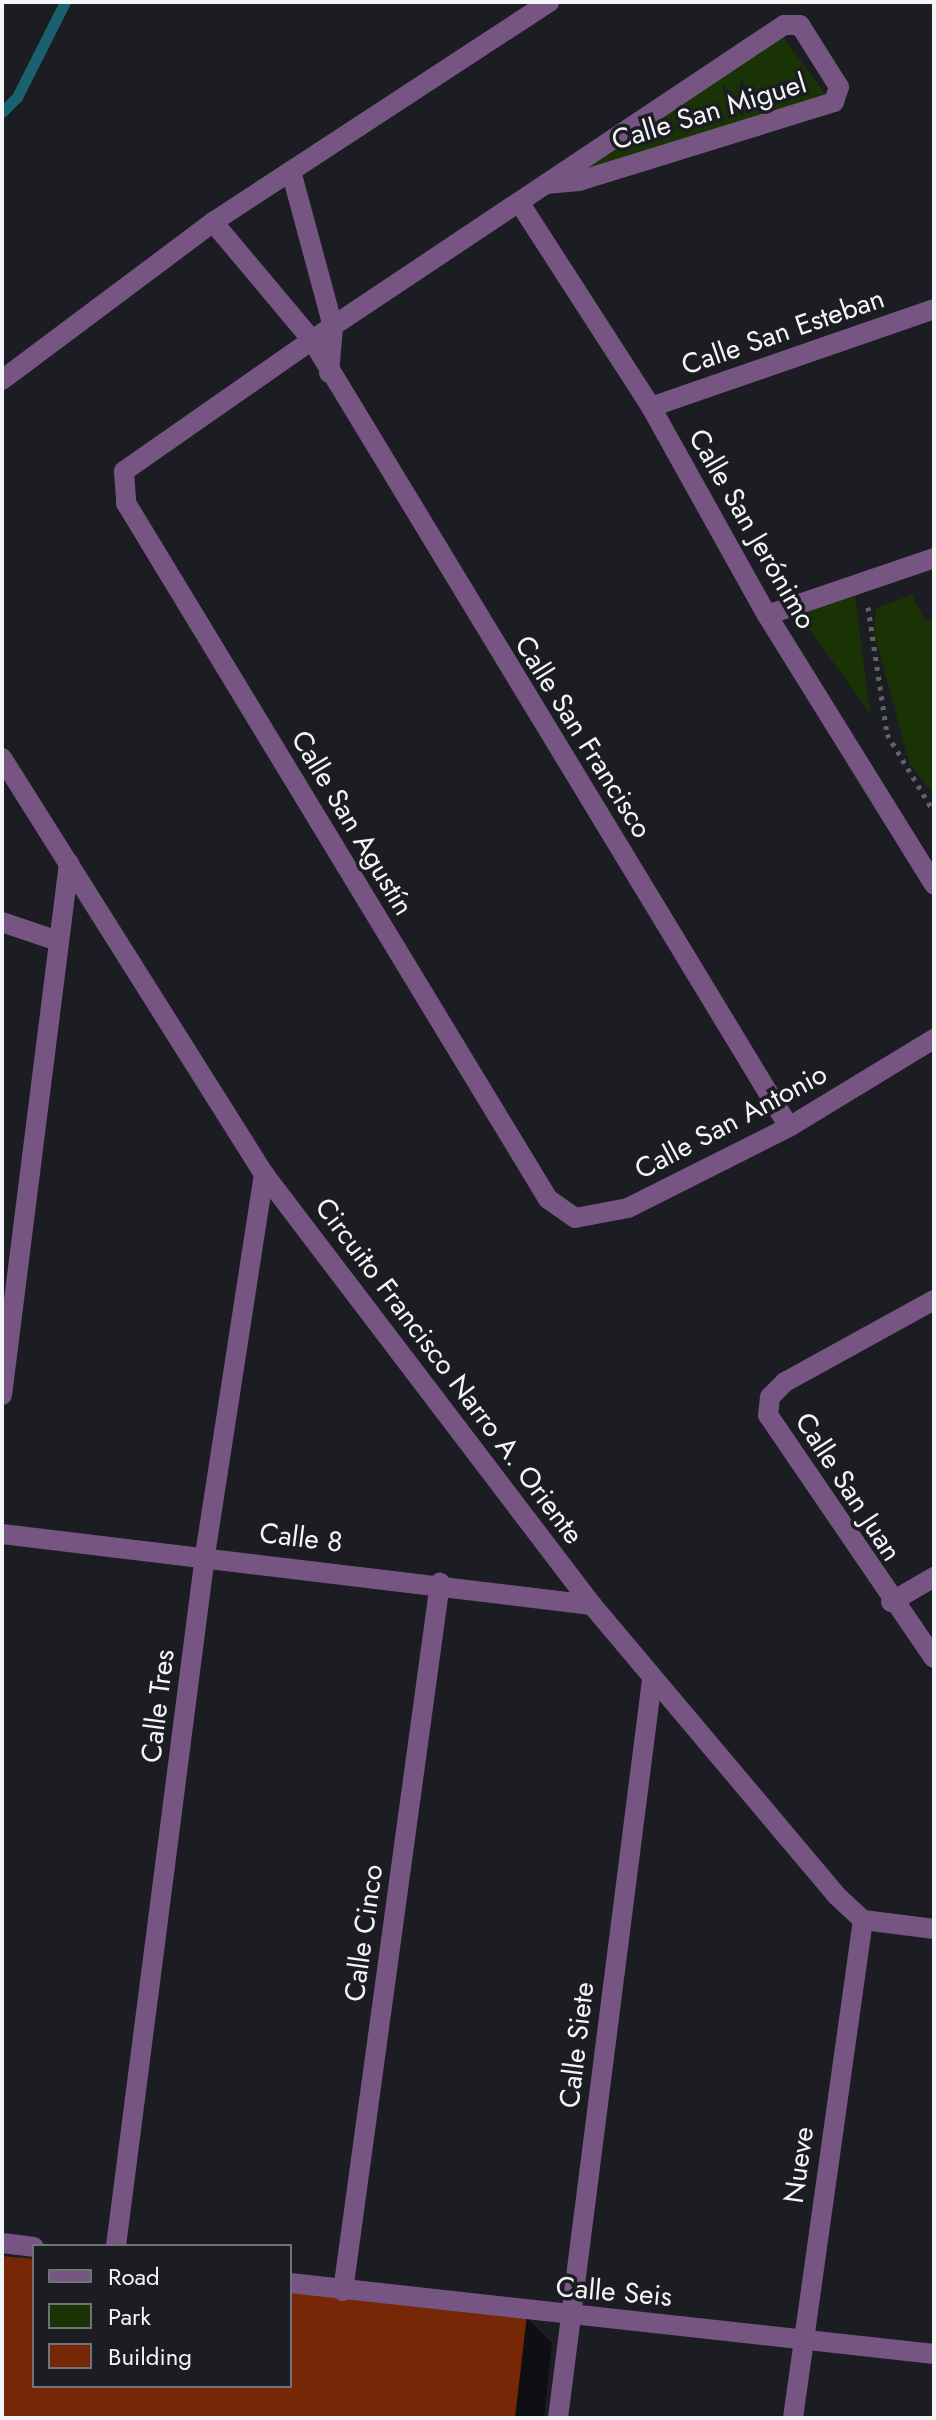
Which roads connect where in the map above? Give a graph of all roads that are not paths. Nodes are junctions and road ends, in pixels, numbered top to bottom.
1 (549, 2) edge
2 (291, 171) junction
3 (546, 184) junction
4 (519, 202) junction
5 (213, 222) junction
6 (934, 309) edge
7 (333, 327) junction
8 (312, 340) junction
9 (329, 377) junction
10 (2, 380) edge
11 (651, 407) junction
12 (124, 471) joint
13 (934, 558) edge
14 (767, 615) junction
15 (2, 758) edge
16 (69, 863) junction
17 (934, 884) edge
18 (2, 922) edge
19 (58, 941) junction
20 (934, 1039) edge
21 (789, 1127) junction
22 (264, 1174) junction
23 (548, 1199) joint
24 (934, 1300) edge
25 (2, 1395) edge
26 (2, 1534) edge
27 (205, 1555) junction
28 (934, 1577) edge
29 (440, 1583) junction
30 (891, 1602) junction
31 (592, 1605) junction
32 (934, 1658) edge
33 (652, 1680) junction
34 (863, 1920) junction
35 (934, 1929) edge
36 (2, 2243) edge
37 (116, 2244) edge
38 (32, 2247) edge
39 (292, 2283) edge
40 (343, 2291) junction
41 (570, 2317) junction
42 (801, 2338) junction
43 (934, 2354) edge
44 (558, 2418) edge
45 (793, 2418) edge

1 - 2 street
2 - 5 street
2 - 7 street
3 - 3 street, Calle San Miguel
3 - 4 street, Calle San Miguel
4 - 7 street, Calle San Miguel
4 - 11 street, Calle San Jerónimo
5 - 8 street, Calle San Francisco
5 - 10 street
6 - 11 street, Calle San Esteban
7 - 8 street, Calle San Miguel
7 - 9 street
8 - 9 street, Calle San Francisco
8 - 12 street, Calle San Miguel
9 - 21 street, Calle San Francisco
11 - 14 street, Calle San Jerónimo
12 - 23 street, Calle San Agustín
13 - 14 street
14 - 17 street, Calle San Jerónimo
15 - 16 street, Circuito Francisco Narro A. Oriente
16 - 19 street
16 - 22 street, Circuito Francisco Narro A. Oriente
18 - 19 street
19 - 25 street
20 - 21 street, Calle San Antonio
21 - 23 street, Calle San Antonio
22 - 27 street, Calle Tres
22 - 31 street, Circuito Francisco Narro A. Oriente
24 - 30 street, Calle San Juan
26 - 27 street, Calle 8
27 - 29 street, Calle 8
27 - 37 street, Calle Tres
28 - 30 street
29 - 31 street, Calle 8
29 - 40 street, Calle Cinco
30 - 32 street, Calle San Juan
31 - 33 street, Circuito Francisco Narro A. Oriente
33 - 34 street, Circuito Francisco Narro A. Oriente
33 - 41 street, Calle Siete
34 - 35 street
34 - 42 street, Nueve
36 - 38 street
39 - 40 street, Calle Seis
40 - 41 street, Calle Seis
41 - 42 street, Calle Seis
41 - 44 street, Calle Siete
42 - 43 street, Calle Seis
42 - 45 street, Nueve

